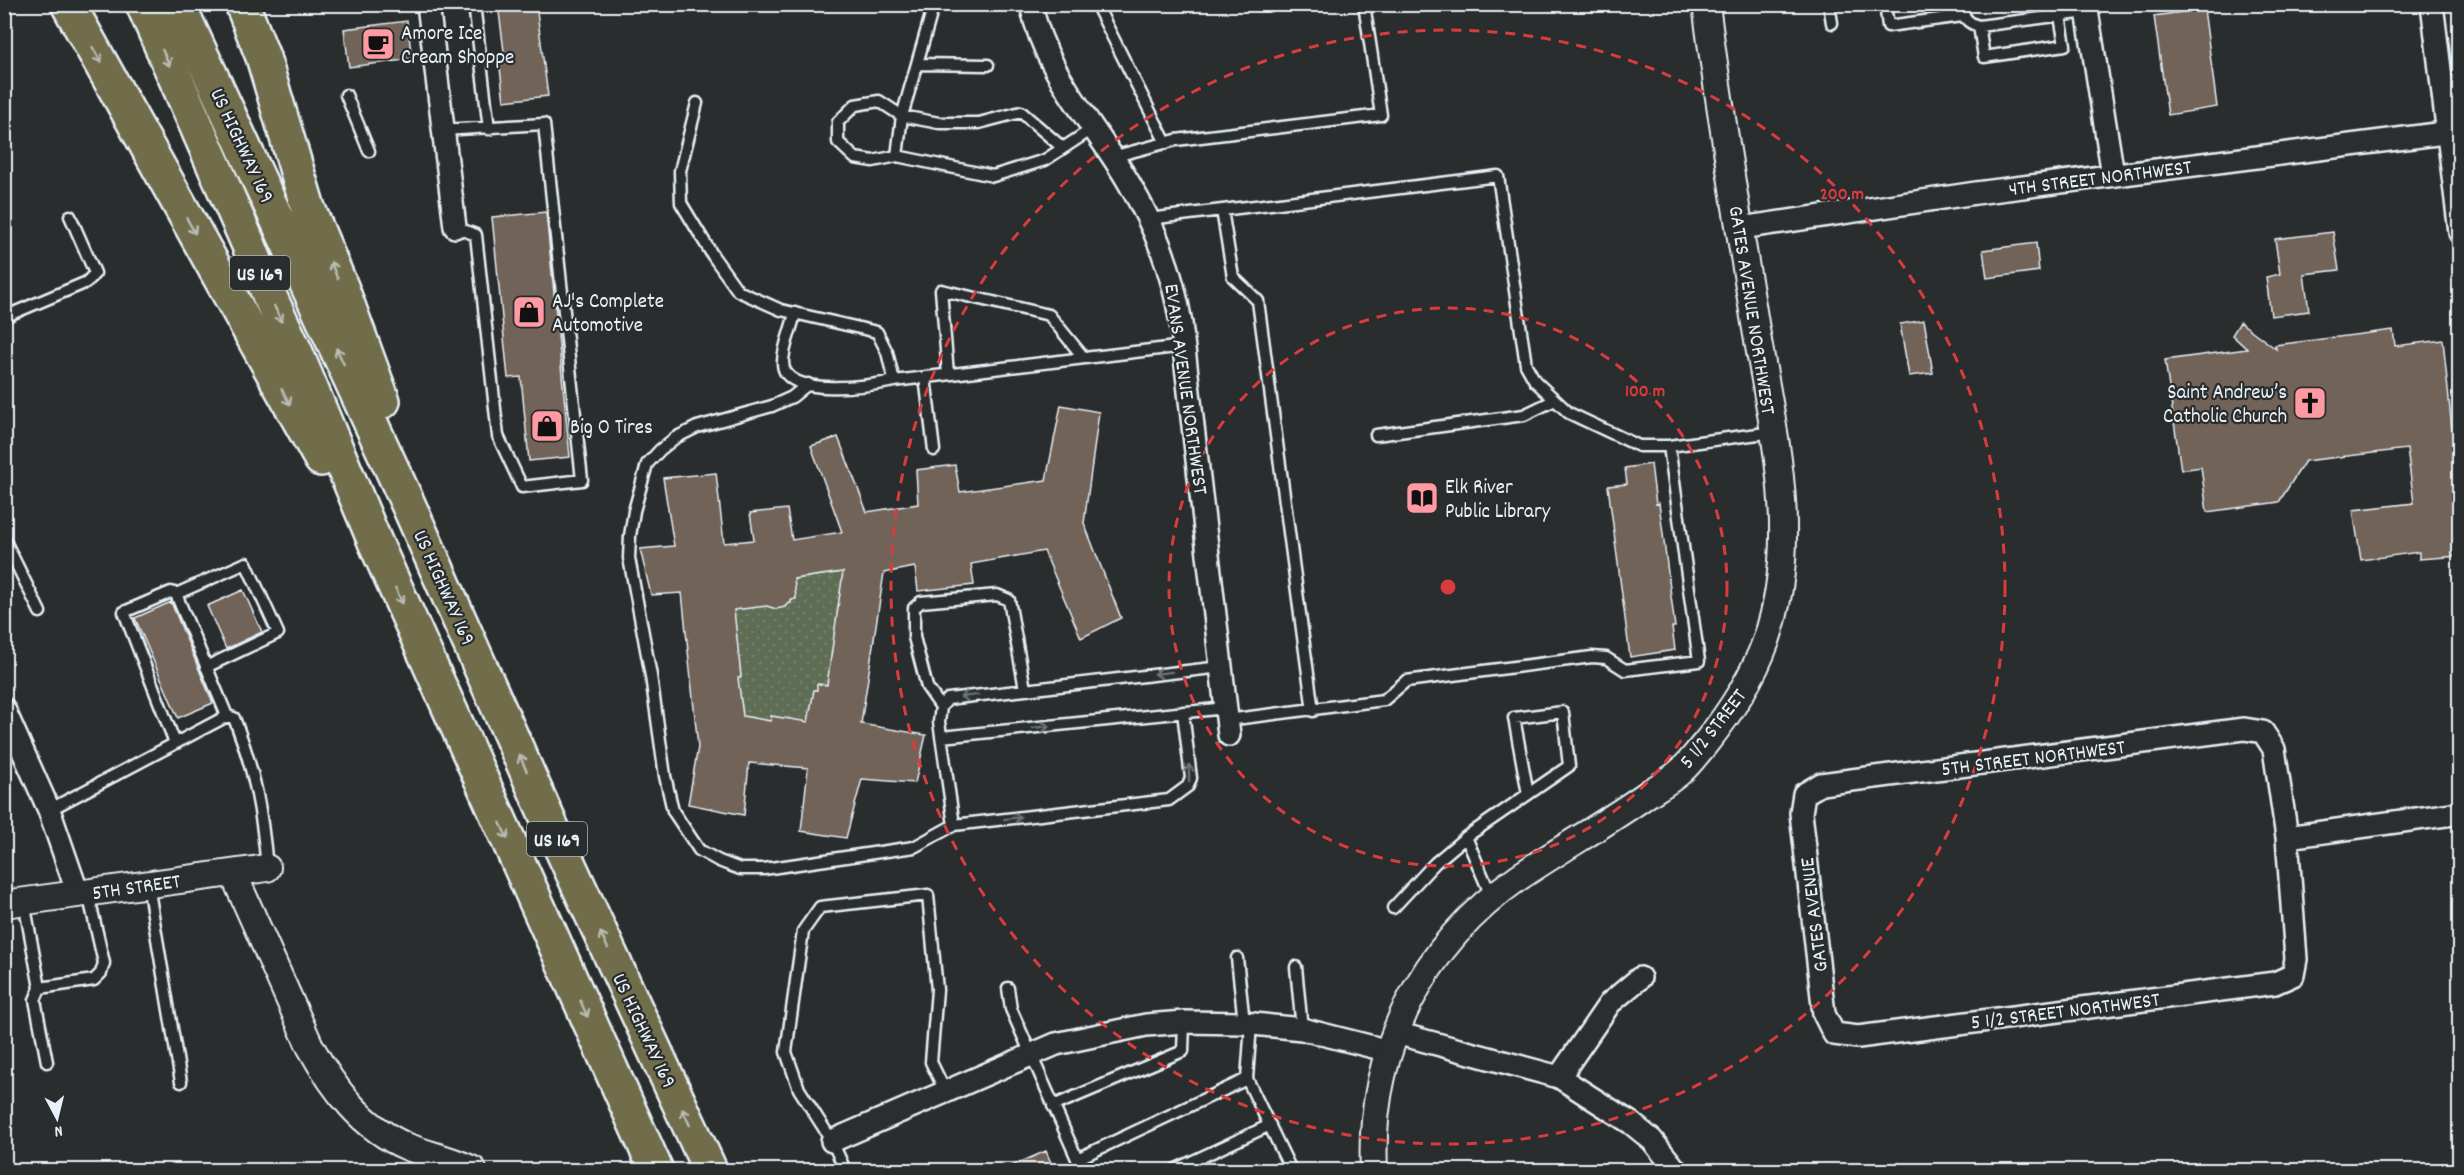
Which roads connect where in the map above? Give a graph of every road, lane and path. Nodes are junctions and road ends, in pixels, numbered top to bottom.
1 (68, 4) edge
2 (143, 4) edge
3 (178, 4) edge
4 (242, 4) edge
5 (251, 4) edge
6 (428, 4) edge
7 (474, 4) edge
8 (934, 4) edge
9 (1030, 4) edge
10 (1096, 4) edge
11 (1364, 4) edge
12 (1706, 4) edge
13 (1830, 4) edge
14 (1885, 4) edge
15 (2432, 4) edge
16 (2087, 8) edge
17 (1962, 10) edge
18 (2060, 16) junction
19 (1832, 22) dead end
20 (1979, 26) junction
21 (263, 57) junction
22 (917, 64) junction
23 (988, 65) dead end
24 (346, 95) dead end
25 (697, 103) dead end
26 (902, 116) junction
27 (489, 129) junction
28 (1092, 129) junction
29 (443, 130) junction
30 (2454, 132) edge
31 (1166, 143) junction
32 (1063, 148) junction
33 (369, 151) dead end
34 (897, 156) junction
35 (1112, 157) junction
36 (2113, 175) junction
37 (1222, 210) junction
38 (70, 216) dead end
39 (1149, 219) junction
40 (455, 227) joint
41 (1741, 228) junction
42 (2460, 233) edge
43 (795, 313) junction
44 (4, 316) edge
45 (1184, 346) junction
46 (1084, 358) junction
47 (948, 374) junction
48 (925, 377) junction
49 (895, 381) junction
50 (808, 384) junction
51 (1555, 400) junction
52 (1773, 432) junction
53 (1376, 435) dead end
54 (1669, 446) junction
55 (934, 450) dead end
56 (408, 504) junction
57 (4, 539) edge
58 (375, 542) junction
59 (176, 594) junction
60 (40, 612) dead end
61 (1773, 616) joint
62 (206, 667) junction
63 (1221, 667) junction
64 (1025, 689) junction
65 (945, 703) junction
66 (4, 709) edge
67 (1313, 711) junction
68 (1183, 712) junction
69 (227, 717) junction
70 (1227, 721) junction
71 (941, 737) junction
72 (175, 743) junction
73 (1528, 794) junction
74 (1804, 794) joint
75 (49, 810) junction
76 (2460, 813) edge
77 (954, 825) junction
78 (1466, 837) junction
79 (2287, 837) junction
80 (267, 868) joint
81 (233, 873) junction
82 (148, 884) junction
83 (83, 893) junction
84 (1492, 898) junction
85 (14, 903) edge
86 (1393, 908) dead end
87 (1237, 958) dead end
88 (1296, 967) dead end
89 (1640, 978) dead end
90 (40, 988) junction
91 (1008, 988) dead end
92 (1185, 1022) junction
93 (1247, 1023) junction
94 (1302, 1029) junction
95 (1834, 1034) joint
96 (1392, 1042) junction
97 (1029, 1054) junction
98 (47, 1062) dead end
99 (1559, 1077) junction
100 (1247, 1079) junction
101 (181, 1082) dead end
102 (945, 1091) junction
103 (1053, 1106) junction
104 (1270, 1125) junction
105 (832, 1141) junction
106 (1077, 1159) junction
107 (459, 1168) edge
108 (656, 1170) edge
109 (710, 1170) edge
110 (845, 1170) edge
111 (1082, 1170) edge
112 (1174, 1170) edge
113 (1291, 1170) edge
114 (1374, 1170) edge
115 (1676, 1170) edge

1 -> 58 highway
2 -> 58 highway, US HIGHWAY 169 / US 169
56 -> 3 highway, US HIGHWAY 169 / US 169
4 - 21 highway
5 - 21 highway
6 - 29 street
7 - 27 lane
8 - 22 lane
9 - 28 street, EVANS AVENUE NORTHWEST
10 - 31 lane
11 - 31 lane
12 - 41 street, GATES AVENUE NORTHWEST
13 - 19 lane
14 - 17 lane
15 - 30 street
16 - 18 lane
16 - 36 street
17 - 20 lane
18 - 20 lane
18 - 20 lane
56 -> 21 highway
22 - 23 lane
22 - 26 lane
24 - 33 lane
25 - 43 lane
26 - 32 lane
26 - 34 lane
26 - 34 lane
27 - 29 lane
27 - 40 lane
28 - 32 lane
28 - 35 street, EVANS AVENUE NORTHWEST
29 - 40 street
30 - 36 street, 4TH STREET NORTHWEST
30 - 42 street
31 - 35 lane
32 - 34 lane
35 - 39 street, EVANS AVENUE NORTHWEST
36 - 41 street, 4TH STREET NORTHWEST
37 - 39 lane
37 - 51 lane
37 - 67 lane
38 - 44 lane
39 - 45 street, EVANS AVENUE NORTHWEST
41 - 52 street, GATES AVENUE NORTHWEST
43 - 49 lane
43 - 50 lane
45 - 46 lane
45 - 63 street, EVANS AVENUE NORTHWEST
46 - 47 lane
46 - 47 lane
47 - 48 lane
48 - 49 lane
48 - 55 lane
49 - 50 lane
50 - 77 lane
51 - 53 lane
51 - 54 lane
52 - 54 lane
52 - 61 street, GATES AVENUE NORTHWEST
54 - 67 lane
109 -> 56 highway, US HIGHWAY 169 / US 169
57 - 60 lane
58 -> 108 highway, US HIGHWAY 169 / US 169
59 - 62 lane
59 - 62 lane
59 - 72 lane
61 - 84 street, 5 1/2 STREET
62 - 69 lane
63 -> 64 lane
63 - 70 street, EVANS AVENUE NORTHWEST
64 -> 65 lane
64 - 65 lane
65 - 71 lane
66 - 75 street
67 - 70 lane
68 - 70 lane
71 -> 68 lane
77 -> 68 lane
69 - 72 lane
69 - 80 lane
71 - 77 lane
72 - 75 lane
73 - 73 lane
73 - 78 lane
74 - 79 street, 5TH STREET NORTHWEST
74 - 95 street, GATES AVENUE
75 - 83 street
76 - 79 street
78 - 84 lane
78 - 86 lane
79 - 95 street, 5 1/2 STREET NORTHWEST
80 - 81 street, 5TH STREET
81 - 82 street, 5TH STREET
81 - 107 street
82 - 83 street, 5TH STREET
82 - 101 lane
83 - 85 street, 5TH STREET
83 - 90 lane
84 - 96 street, 5 1/2 STREET
85 - 90 lane
87 - 93 lane
88 - 94 lane
89 - 99 street
90 - 98 lane
91 - 97 lane
92 - 93 street
92 - 97 street
92 - 103 lane
93 - 94 street
93 - 100 lane
94 - 96 street
96 - 99 street
96 - 114 street, 5 1/2 STREET
97 - 102 street
97 - 103 lane
99 - 115 street
100 - 104 lane
100 - 106 lane
102 - 105 street
102 - 105 lane
103 - 106 lane
104 - 112 lane
104 - 113 lane
105 - 110 lane
106 - 111 lane

